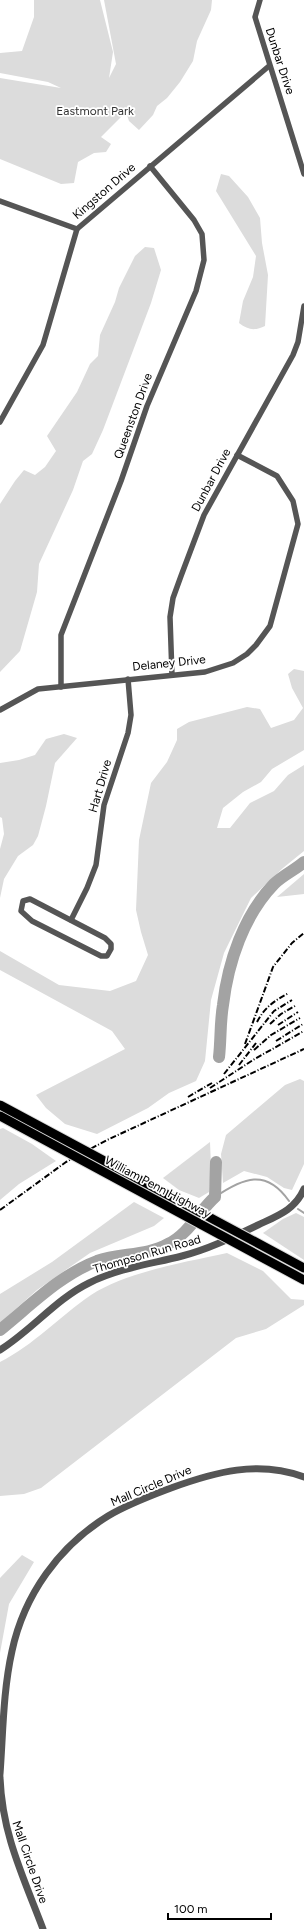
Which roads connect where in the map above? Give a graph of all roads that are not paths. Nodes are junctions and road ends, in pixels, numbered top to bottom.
1 (260, 0) edge
2 (269, 66) junction
3 (150, 166) junction
4 (304, 174) edge
5 (0, 201) edge
6 (77, 229) junction
7 (304, 306) edge
8 (0, 422) edge
9 (237, 455) junction
10 (172, 675) junction
11 (128, 679) junction
12 (61, 686) junction
13 (0, 710) edge
14 (71, 920) junction
15 (0, 1105) edge
16 (0, 1116) edge
17 (304, 1189) edge
18 (304, 1268) edge
19 (304, 1280) edge
20 (0, 1350) edge
21 (304, 1477) edge
22 (0, 1776) edge
23 (43, 1929) edge

1 - 2 street, Dunbar Drive
2 - 3 street, Kingston Drive
2 - 4 street, Dunbar Drive
3 - 6 street, Kingston Drive
3 - 12 street, Queenston Drive
5 - 6 street
6 - 8 street, Kingston Drive
7 - 9 street, Dunbar Drive
9 - 10 street, Dunbar Drive
9 - 10 street, Delaney Drive
10 - 11 street, Delaney Drive
11 - 12 street, Delaney Drive
11 - 14 street, Hart Drive
12 - 13 street, Delaney Drive
14 - 14 street
15 - 18 highway, William Penn Highway, bridge
16 - 19 highway, William Penn Highway, bridge
17 - 20 street, Thompson Run Road
21 - 22 street, Mall Circle Drive
22 - 23 street, Mall Circle Drive

